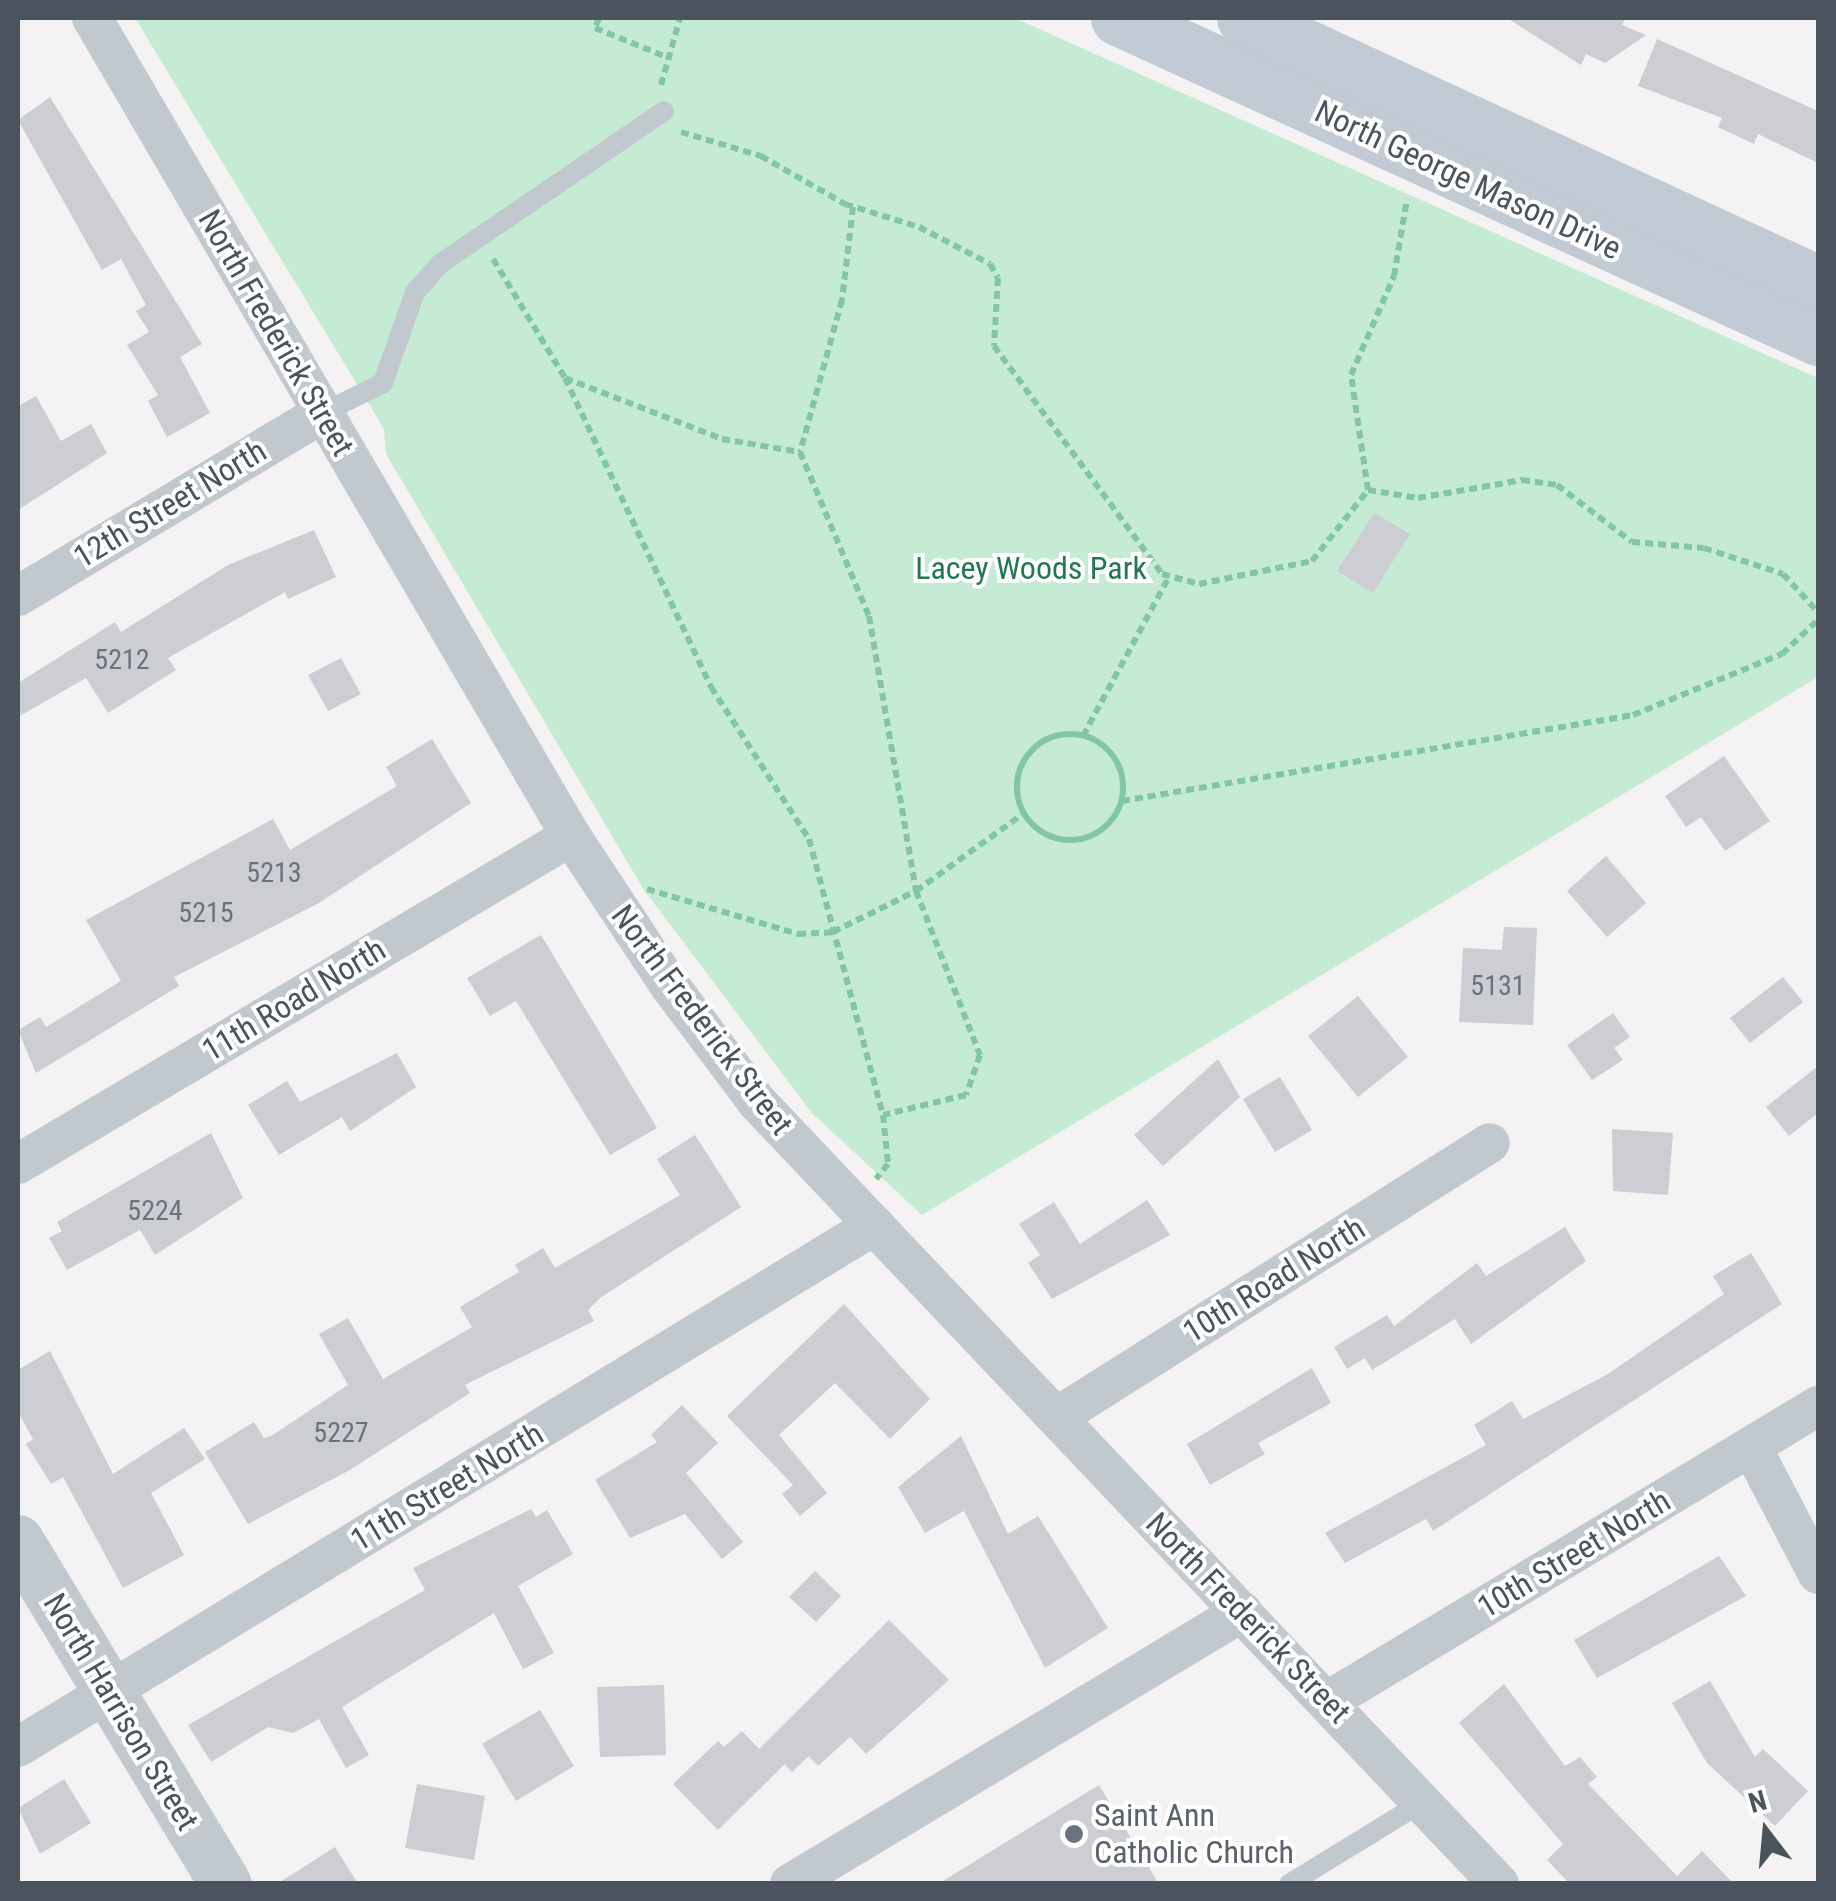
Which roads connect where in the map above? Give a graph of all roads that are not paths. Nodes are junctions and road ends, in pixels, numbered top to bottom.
1 (92, 18) edge
2 (1118, 18) edge
3 (1244, 18) edge
4 (664, 111) road end
5 (1818, 283) edge
6 (1818, 338) edge
7 (324, 413) junction
8 (18, 596) edge
9 (571, 836) junction
10 (1490, 1144) dead end
11 (18, 1164) edge
12 (874, 1225) junction
13 (1818, 1406) edge
14 (1058, 1417) junction
15 (1752, 1448) junction
16 (18, 1541) edge
17 (1818, 1574) edge
18 (1242, 1612) junction
19 (110, 1694) junction
20 (1328, 1701) junction
21 (18, 1747) edge
22 (1423, 1802) junction
23 (226, 1884) edge
24 (790, 1884) edge
25 (1290, 1884) edge
26 (1499, 1884) edge

1 - 7 street, North Frederick Street
2 - 6 main road, North George Mason Drive
3 - 5 main road, North George Mason Drive
4 - 7 lane
7 - 8 street, 12th Street North
7 - 9 street, North Frederick Street
9 - 11 street, 11th Road North
9 - 12 street, North Frederick Street
10 - 14 street, 10th Road North
12 - 14 street, North Frederick Street
12 - 19 street, 11th Street North
13 - 15 street, 10th Street North
14 - 18 street, North Frederick Street
15 - 17 street
15 - 20 street, 10th Street North
16 - 19 street, North Harrison Street
18 - 20 street, North Frederick Street
18 - 24 street
19 - 21 street, 11th Street North
19 - 23 street, North Harrison Street
20 - 22 street, North Frederick Street
22 - 25 lane
22 - 26 street, North Frederick Street

